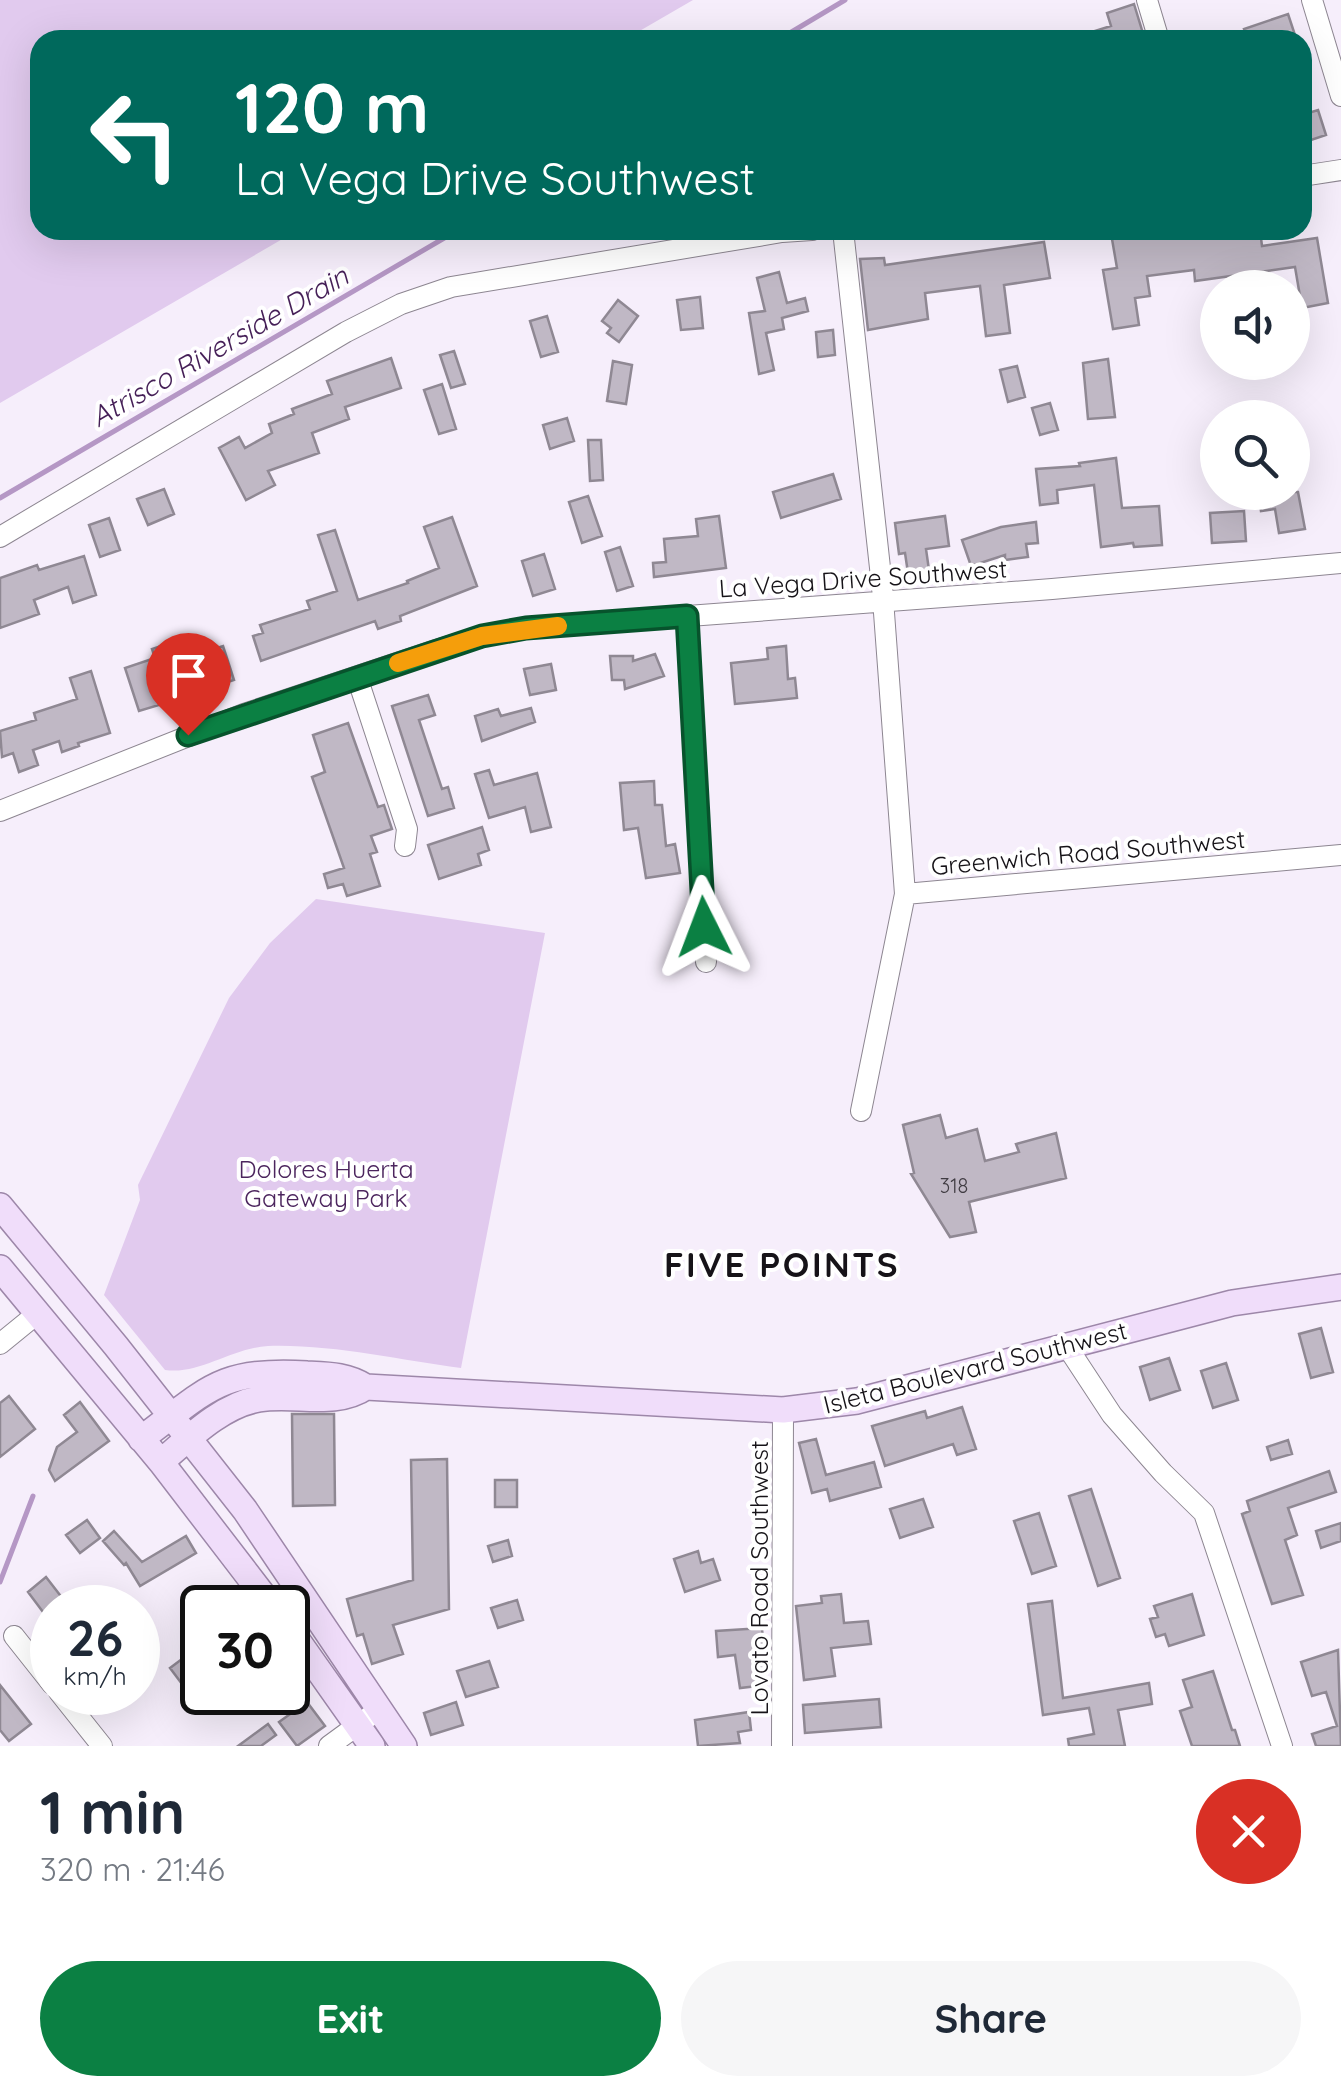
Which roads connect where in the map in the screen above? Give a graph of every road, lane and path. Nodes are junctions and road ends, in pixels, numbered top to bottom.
1 (1147, 0) edge
2 (1312, 0) edge
3 (1156, 30) edge
4 (1341, 96) edge
5 (1341, 170) edge
6 (1312, 174) edge
7 (735, 240) edge
8 (844, 240) edge
9 (0, 537) edge
10 (1341, 563) edge
11 (883, 601) junction
12 (687, 616) junction
13 (357, 678) junction
14 (0, 811) edge
15 (405, 846) dead end
16 (1341, 855) edge
17 (905, 894) junction
18 (706, 962) dead end
19 (860, 1111) dead end
20 (0, 1206) edge
21 (0, 1268) edge
22 (1341, 1287) edge
23 (38, 1313) junction
24 (0, 1344) edge
25 (1066, 1345) junction
26 (366, 1386) junction
27 (783, 1410) junction
28 (172, 1416) junction
29 (190, 1438) junction
30 (141, 1439) junction
31 (161, 1462) junction
32 (255, 1585) edge
33 (14, 1636) dead end
34 (30, 1656) edge
35 (310, 1658) edge
36 (380, 1710) junction
37 (77, 1715) edge
38 (365, 1735) edge
39 (102, 1746) edge
40 (330, 1746) edge
41 (404, 1746) edge
42 (782, 1746) edge
43 (1282, 1746) edge

1 - 3 street
2 - 4 street
5 - 6 street
7 - 9 street
8 - 11 street, Greenwich Road Southwest
10 - 11 street, La Vega Drive Southwest
11 - 12 street, La Vega Drive Southwest
11 - 17 street, Greenwich Road Southwest
12 - 13 street, La Vega Drive Southwest
12 - 18 street
13 - 14 street, La Vega Drive Southwest
13 - 15 street
16 - 17 street, Greenwich Road Southwest
17 - 19 street
20 - 28 main road
21 - 23 main road
22 - 25 main road, Isleta Boulevard Southwest
23 - 24 street
23 - 30 main road
25 - 27 main road, Isleta Boulevard Southwest
25 - 43 street
26 - 27 main road, Isleta Boulevard Southwest
26 - 28 main road, Isleta Boulevard Southwest
26 - 29 main road, Isleta Boulevard Southwest
27 - 42 street, Lovato Road Southwest
28 - 29 main road
28 - 30 main road, Isleta Boulevard Southwest
29 - 31 main road, Isleta Boulevard Southwest
29 - 36 main road
30 - 31 main road
31 - 32 main road
33 - 34 street
35 - 38 main road
36 - 38 street
36 - 41 main road
37 - 39 street
38 - 40 street

